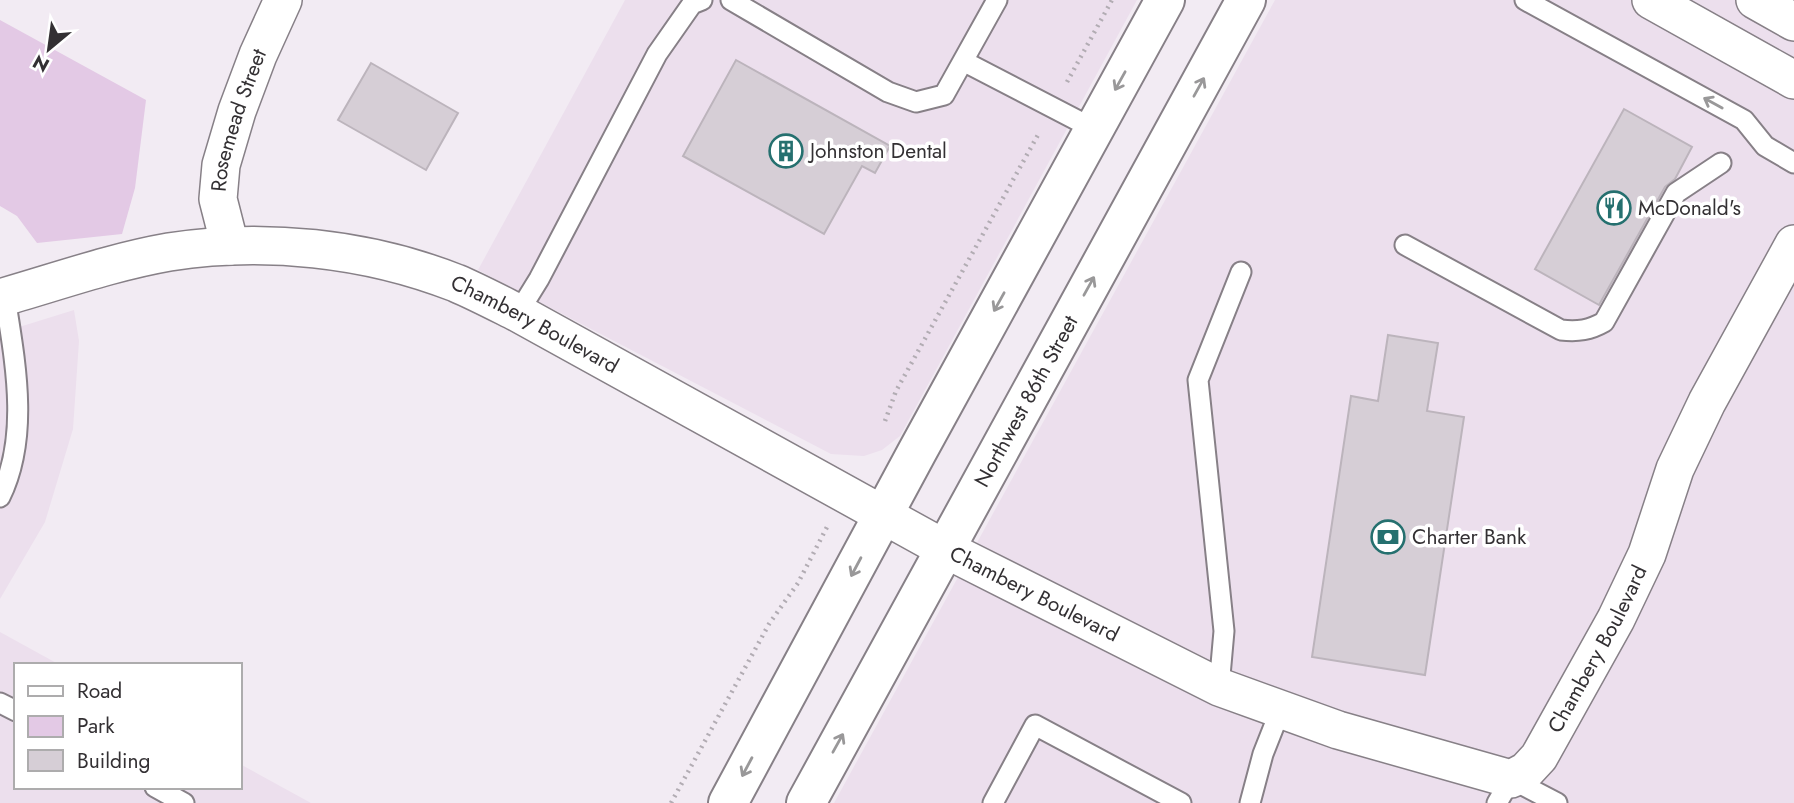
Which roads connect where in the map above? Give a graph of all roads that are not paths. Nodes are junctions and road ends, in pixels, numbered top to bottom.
1 (283, 0) edge
2 (702, 0) edge
3 (731, 0) edge
4 (997, 0) edge
5 (1165, 0) edge
6 (1246, 0) edge
7 (1524, 0) edge
8 (1651, 0) edge
9 (1755, 0) edge
10 (1794, 22) edge
11 (962, 61) junction
12 (1794, 80) edge
13 (1094, 129) junction
14 (1721, 163) dead end
15 (1794, 163) edge
16 (1794, 244) edge
17 (1405, 245) dead end
18 (230, 246) junction
19 (1241, 272) dead end
20 (3, 298) edge
21 (518, 313) junction
22 (0, 497) edge
23 (883, 515) junction
24 (945, 549) junction
25 (1219, 687) junction
26 (1280, 711) junction
27 (159, 789) edge
28 (1504, 791) edge
29 (184, 803) edge
30 (728, 803) edge
31 (806, 803) edge
32 (993, 803) edge
33 (1181, 803) edge
34 (1250, 803) edge
35 (1557, 803) edge

1 - 18 street, Rosemead Street
2 - 21 lane
3 - 11 lane
4 - 11 lane
5 -> 13 main road
24 -> 6 main road, Northwest 86th Street
15 -> 7 lane
8 - 12 street
9 - 10 street
11 - 13 lane
13 -> 23 main road
14 - 17 lane
16 - 28 street, Chambery Boulevard
18 - 20 street, Chambery Boulevard
18 - 21 street, Chambery Boulevard
19 - 25 lane
20 - 22 lane
21 - 23 street, Chambery Boulevard
23 - 24 street, Chambery Boulevard
23 -> 30 main road
24 - 25 street, Chambery Boulevard
31 -> 24 main road, Northwest 86th Street
25 - 26 street, Chambery Boulevard
26 - 28 street, Chambery Boulevard
26 - 34 lane
27 - 29 lane
28 - 35 lane
32 - 33 lane

